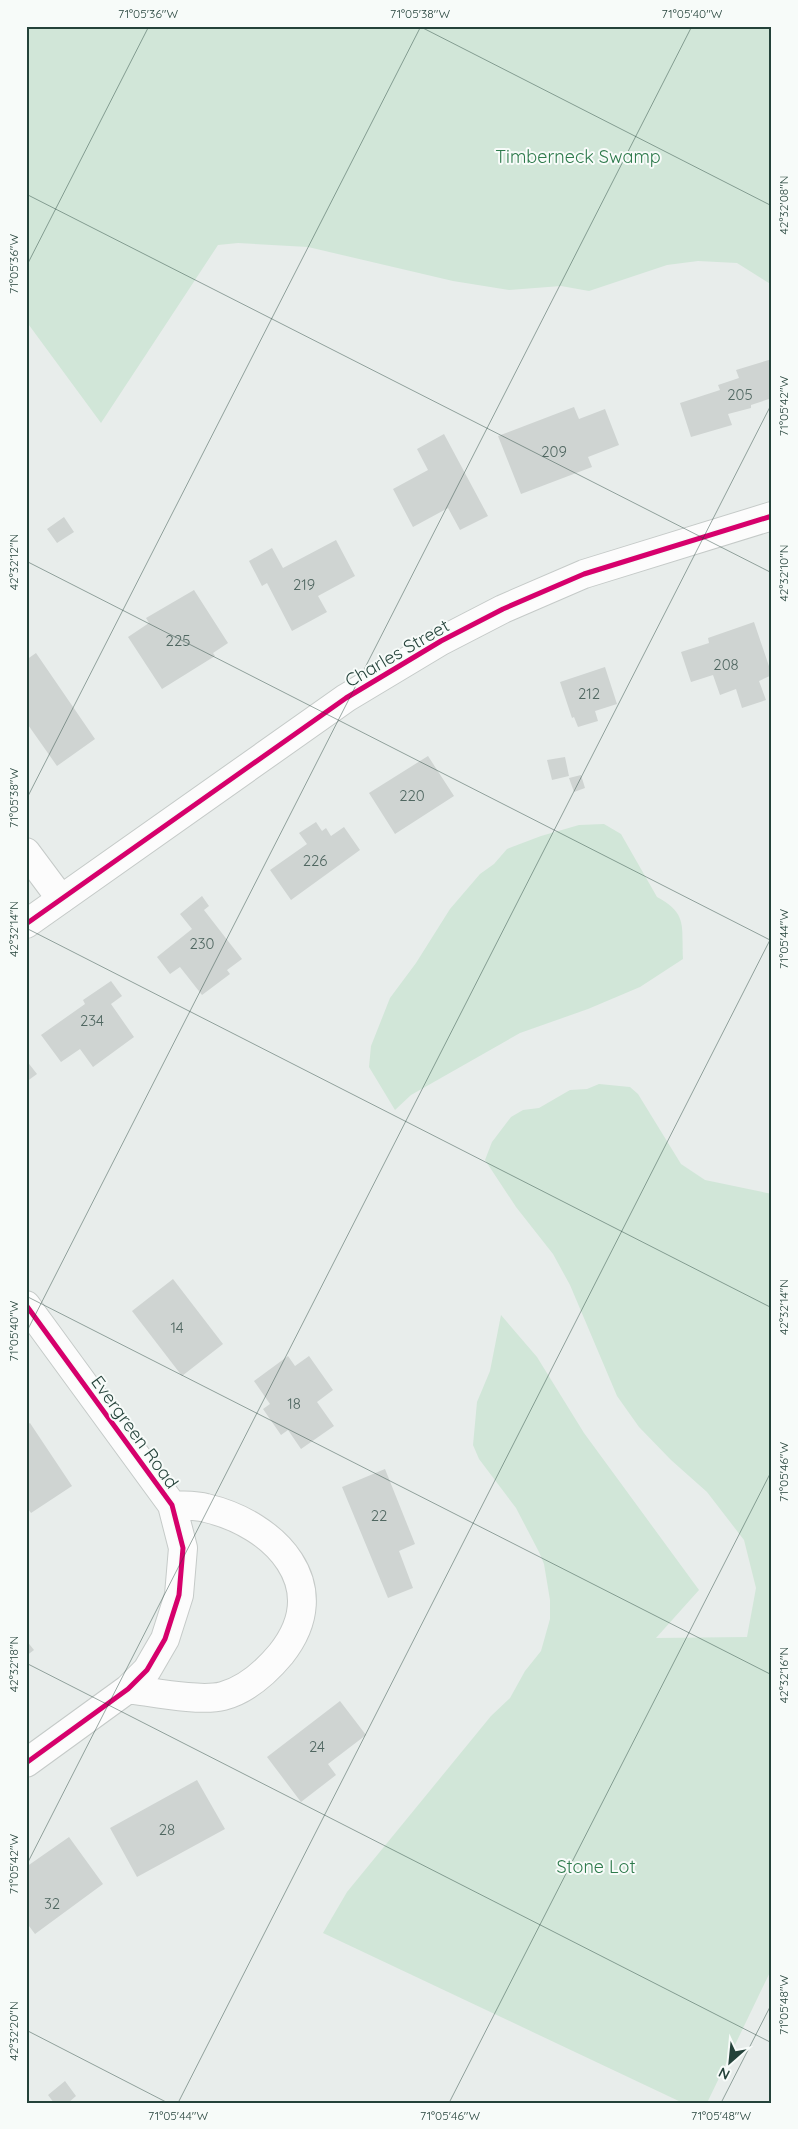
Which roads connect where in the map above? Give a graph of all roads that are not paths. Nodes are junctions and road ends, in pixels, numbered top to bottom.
1 (772, 516) edge
2 (26, 852) edge
3 (61, 899) junction
4 (26, 924) edge
5 (26, 1305) edge
6 (172, 1505) junction
7 (128, 1689) junction
8 (26, 1763) edge

1 - 3 street, Charles Street
2 - 3 street
3 - 4 street, Charles Street
5 - 6 street, Evergreen Road
6 - 7 street, Evergreen Road
6 - 7 street, Evergreen Road
7 - 8 street, Evergreen Road

